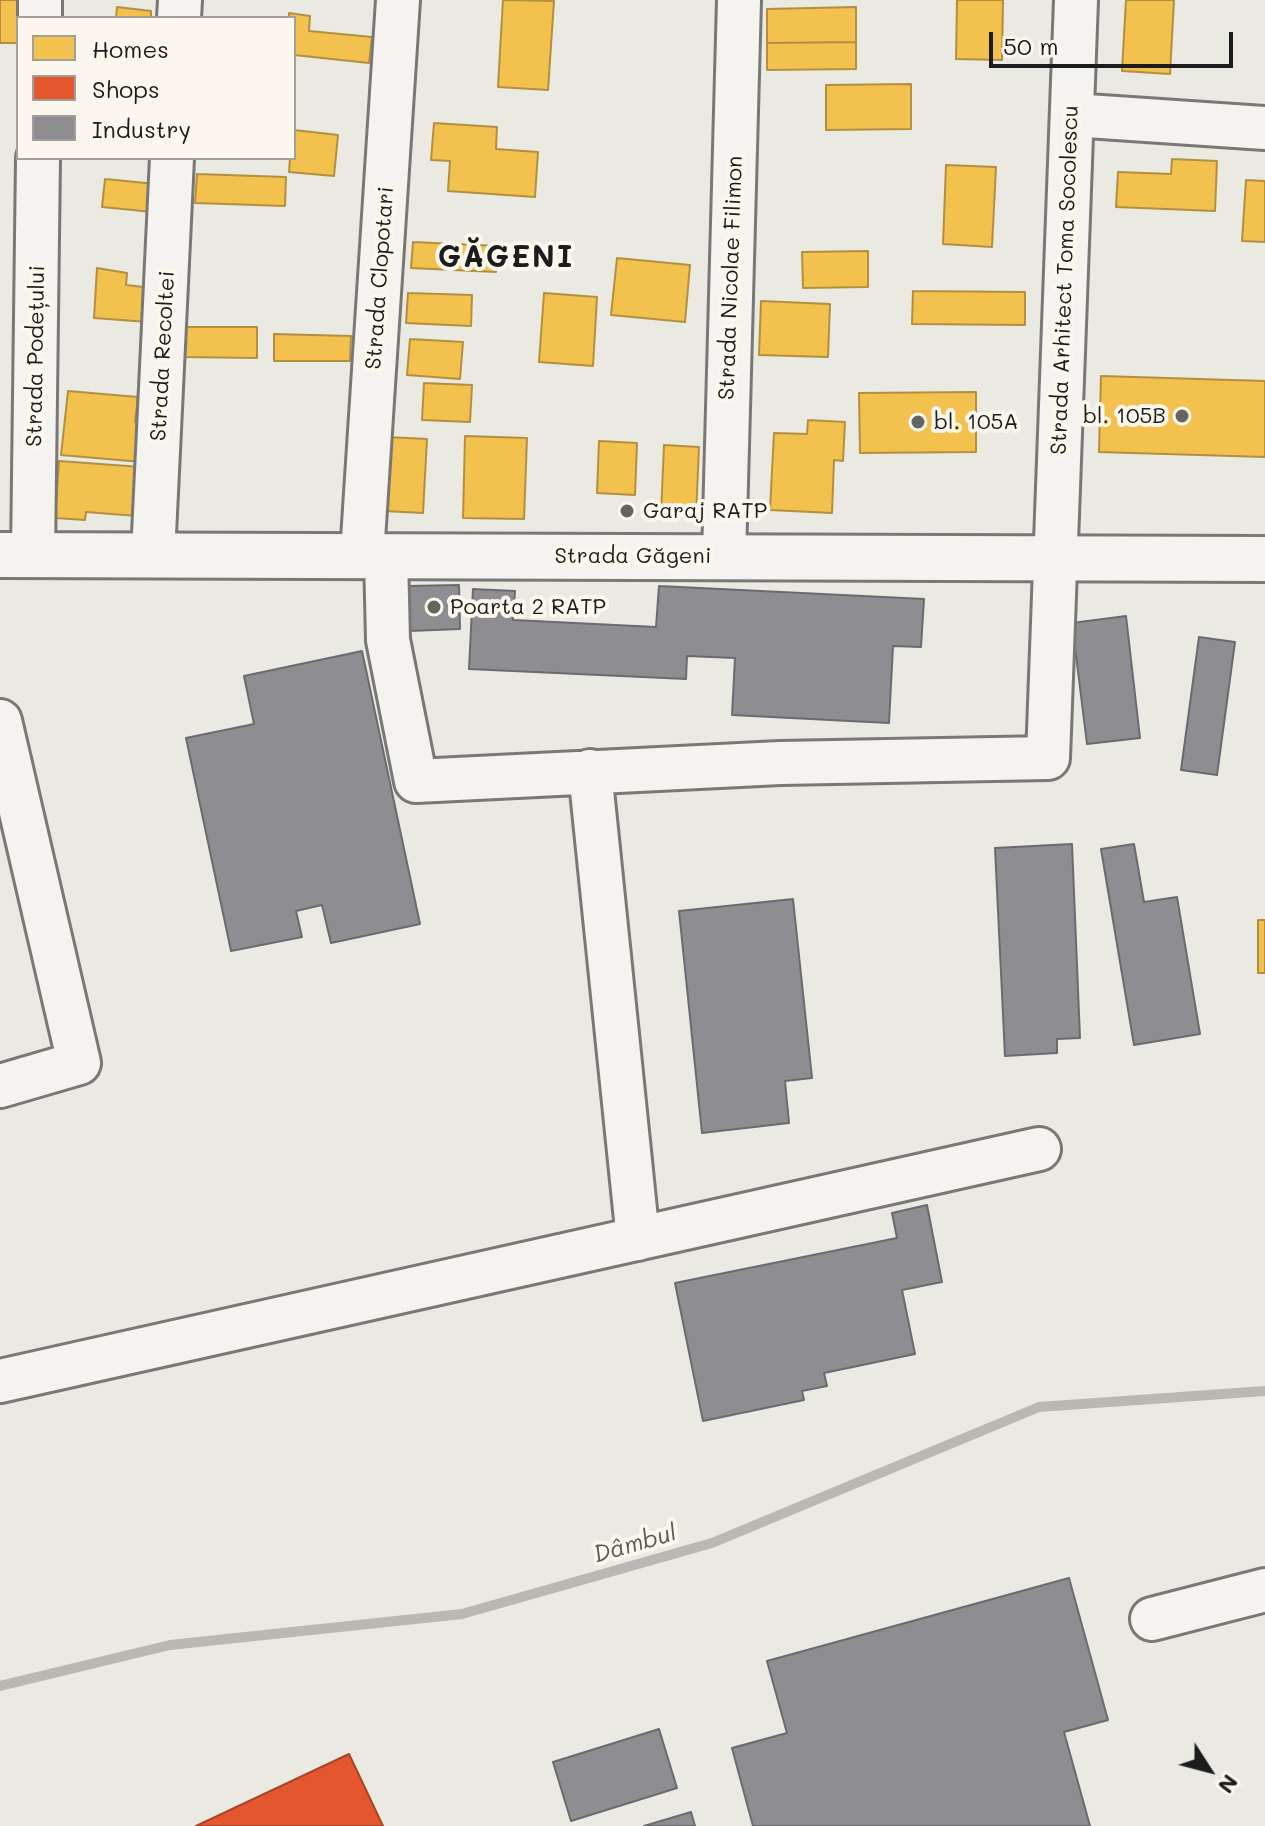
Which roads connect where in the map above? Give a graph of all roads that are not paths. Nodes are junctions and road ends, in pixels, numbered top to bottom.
1 (398, 0) edge
2 (739, 0) edge
3 (1076, 0) edge
4 (1072, 115) junction
5 (1265, 128) edge
6 (38, 160) edge
7 (172, 160) edge
8 (17, 555) edge
9 (153, 555) junction
10 (374, 555) junction
11 (724, 557) junction
12 (1055, 559) junction
13 (1265, 559) edge
14 (0, 721) edge
15 (590, 771) junction
16 (0, 1086) edge
17 (1039, 1149) dead end
18 (638, 1239) junction
19 (0, 1381) edge
20 (1265, 1590) edge
21 (1152, 1619) dead end

1 - 10 street, Strada Clopotari
2 - 11 street, Strada Nicolae Filimon
3 - 4 street, Strada Arhitect Toma Socolescu
4 - 5 street
4 - 12 street, Strada Arhitect Toma Socolescu
6 - 8 street, Strada Podețului
7 - 9 street, Strada Recoltei
8 - 9 main road, Strada Găgeni
9 - 10 main road, Strada Găgeni
10 - 11 main road, Strada Găgeni
10 - 15 street, Strada Clopotari
11 - 12 main road, Strada Găgeni
12 - 13 main road, Strada Găgeni
12 - 15 street, Strada Arhitect Toma Socolescu
14 - 16 street
15 - 18 street
17 - 18 street
18 - 19 street
20 - 21 street

